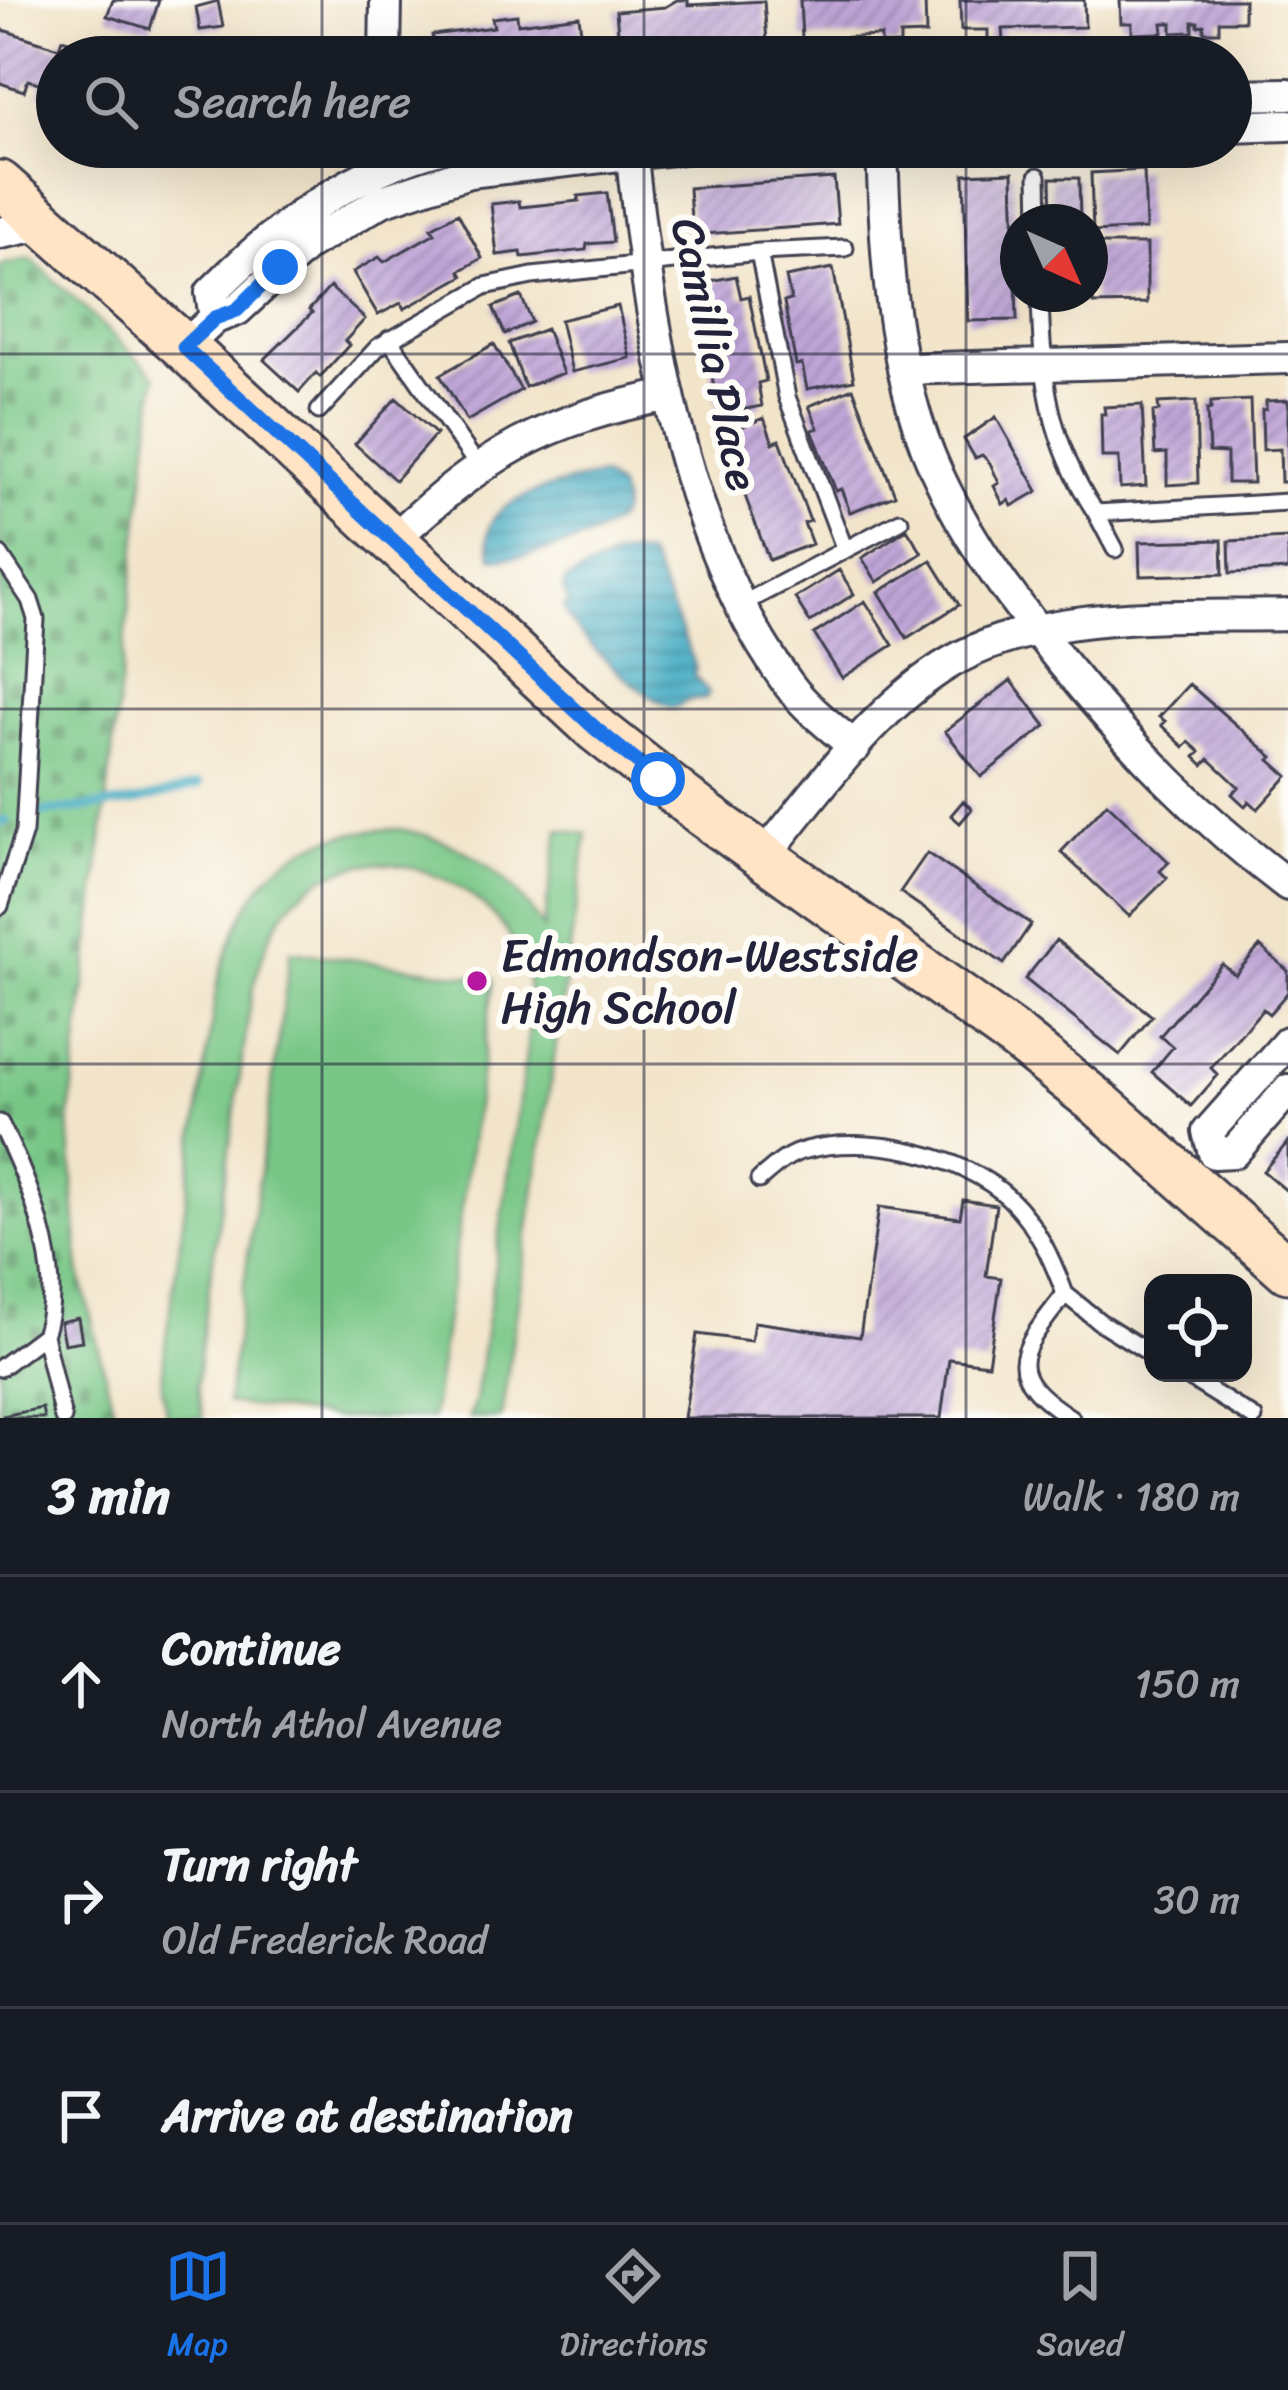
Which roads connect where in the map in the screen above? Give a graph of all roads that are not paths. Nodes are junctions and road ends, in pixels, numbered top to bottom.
1 (386, 0) edge
2 (385, 36) edge
3 (1288, 94) edge
4 (1252, 95) edge
5 (1288, 125) edge
6 (1252, 126) edge
7 (401, 168) edge
8 (634, 168) edge
9 (883, 168) edge
10 (1038, 176) dead end
11 (0, 184) edge
12 (1039, 204) edge
13 (44, 224) junction
14 (0, 233) edge
15 (845, 248) dead end
16 (759, 252) junction
17 (647, 262) junction
18 (1040, 312) edge
19 (200, 333) junction
20 (389, 340) junction
21 (1288, 358) edge
22 (1041, 363) junction
23 (903, 369) junction
24 (670, 395) junction
25 (319, 411) dead end
26 (478, 466) junction
27 (1288, 502) edge
28 (1096, 513) junction
29 (899, 521) dead end
30 (393, 540) junction
31 (1115, 549) dead end
32 (845, 550) junction
33 (0, 555) edge
34 (742, 604) junction
35 (1288, 616) edge
36 (1034, 628) junction
37 (855, 747) junction
38 (763, 857) junction
39 (1288, 885) edge
40 (0, 906) edge
41 (1288, 1042) edge
42 (1288, 1090) edge
43 (0, 1123) edge
44 (1202, 1167) junction
45 (759, 1180) dead end
46 (1288, 1270) edge
47 (1065, 1294) junction
48 (44, 1335) junction
49 (1144, 1349) edge
50 (0, 1368) edge
51 (1196, 1382) edge
52 (63, 1418) edge
53 (1071, 1418) edge
54 (1254, 1418) edge

1 - 2 street
3 - 4 street
5 - 6 street
7 - 19 street
8 - 17 street, Camillia Place
9 - 23 street
10 - 12 lane
11 - 13 street
13 - 14 street
13 - 19 street
15 - 16 lane
16 - 17 lane
16 - 32 lane
17 - 20 lane
17 - 24 street, Camillia Place
18 - 22 lane
19 - 30 street
20 - 25 lane
20 - 26 lane
21 - 22 street
22 - 23 street
22 - 28 lane
23 - 36 street
24 - 26 street
24 - 34 street, Camillia Place
26 - 30 street
27 - 28 lane
28 - 31 lane
29 - 32 lane
30 - 38 street
32 - 34 lane
33 - 40 lane
34 - 37 street, Camillia Place
35 - 36 street
36 - 37 street
36 - 39 street
37 - 38 street
38 - 44 street
41 - 44 street
42 - 44 street
43 - 48 lane
44 - 46 street
45 - 47 lane
47 - 49 lane
47 - 53 lane
48 - 50 lane
48 - 52 lane
51 - 54 lane

